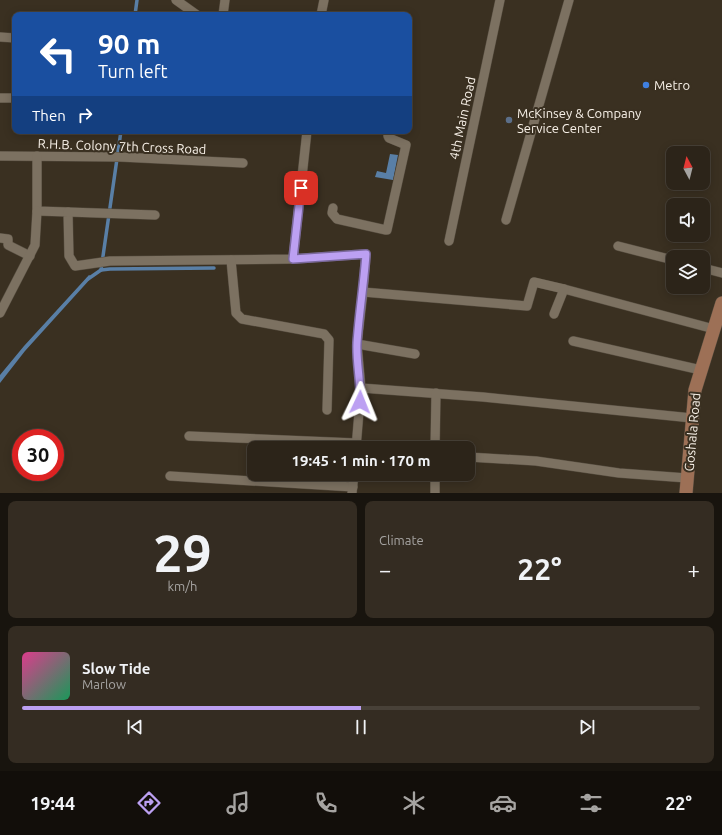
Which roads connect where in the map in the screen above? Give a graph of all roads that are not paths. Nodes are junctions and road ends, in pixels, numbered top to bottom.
1 (176, 0) edge
2 (225, 0) edge
3 (324, 0) edge
4 (500, 0) edge
5 (569, 0) edge
6 (194, 12) edge
7 (223, 12) edge
8 (322, 12) edge
9 (0, 37) edge
10 (12, 38) edge
11 (0, 98) edge
12 (12, 98) edge
13 (307, 134) edge
14 (388, 134) edge
15 (0, 156) edge
16 (37, 156) junction
17 (243, 163) dead end
18 (333, 208) dead end
19 (37, 211) junction
20 (68, 212) junction
21 (155, 215) dead end
22 (506, 220) dead end
23 (0, 238) edge
24 (449, 241) dead end
25 (618, 246) dead end
26 (30, 256) junction
27 (666, 258) edge
28 (293, 259) junction
29 (230, 260) junction
30 (710, 270) edge
31 (722, 273) edge
32 (564, 289) junction
33 (364, 292) junction
34 (722, 303) edge
35 (0, 313) edge
36 (554, 314) dead end
37 (714, 329) junction
38 (573, 341) dead end
39 (357, 344) junction
40 (415, 354) dead end
41 (701, 370) junction
42 (361, 388) junction
43 (436, 393) junction
44 (327, 410) dead end
45 (692, 418) junction
46 (189, 436) dead end
47 (272, 441) edge
48 (356, 441) edge
49 (435, 441) edge
50 (475, 457) edge
51 (170, 476) dead end
52 (687, 478) junction
53 (435, 481) edge
54 (353, 490) edge
55 (435, 493) edge
56 (686, 493) edge

1 - 6 street
2 - 7 street
3 - 8 street
4 - 24 street, 4th Main Road
5 - 22 street
9 - 10 street
11 - 12 street
13 - 28 street
14 - 18 street
15 - 16 street, R.H.B. Colony 7th Cross Road
16 - 17 street, R.H.B. Colony 7th Cross Road
16 - 19 street
19 - 20 street
19 - 26 street
20 - 21 street
20 - 29 street
23 - 26 street
25 - 27 street
26 - 35 street
28 - 29 street
28 - 33 street
29 - 44 street
30 - 31 street
32 - 33 street
32 - 36 street
32 - 37 street
33 - 39 street
34 - 37 street, Goshala Road
37 - 41 street, Goshala Road
38 - 41 street
39 - 40 street
39 - 42 street
41 - 45 street, Goshala Road
42 - 43 street
42 - 48 street
43 - 45 street
43 - 49 street
45 - 52 street, Goshala Road
46 - 47 street
50 - 52 street
51 - 54 street
52 - 56 street, Goshala Road
53 - 55 street

